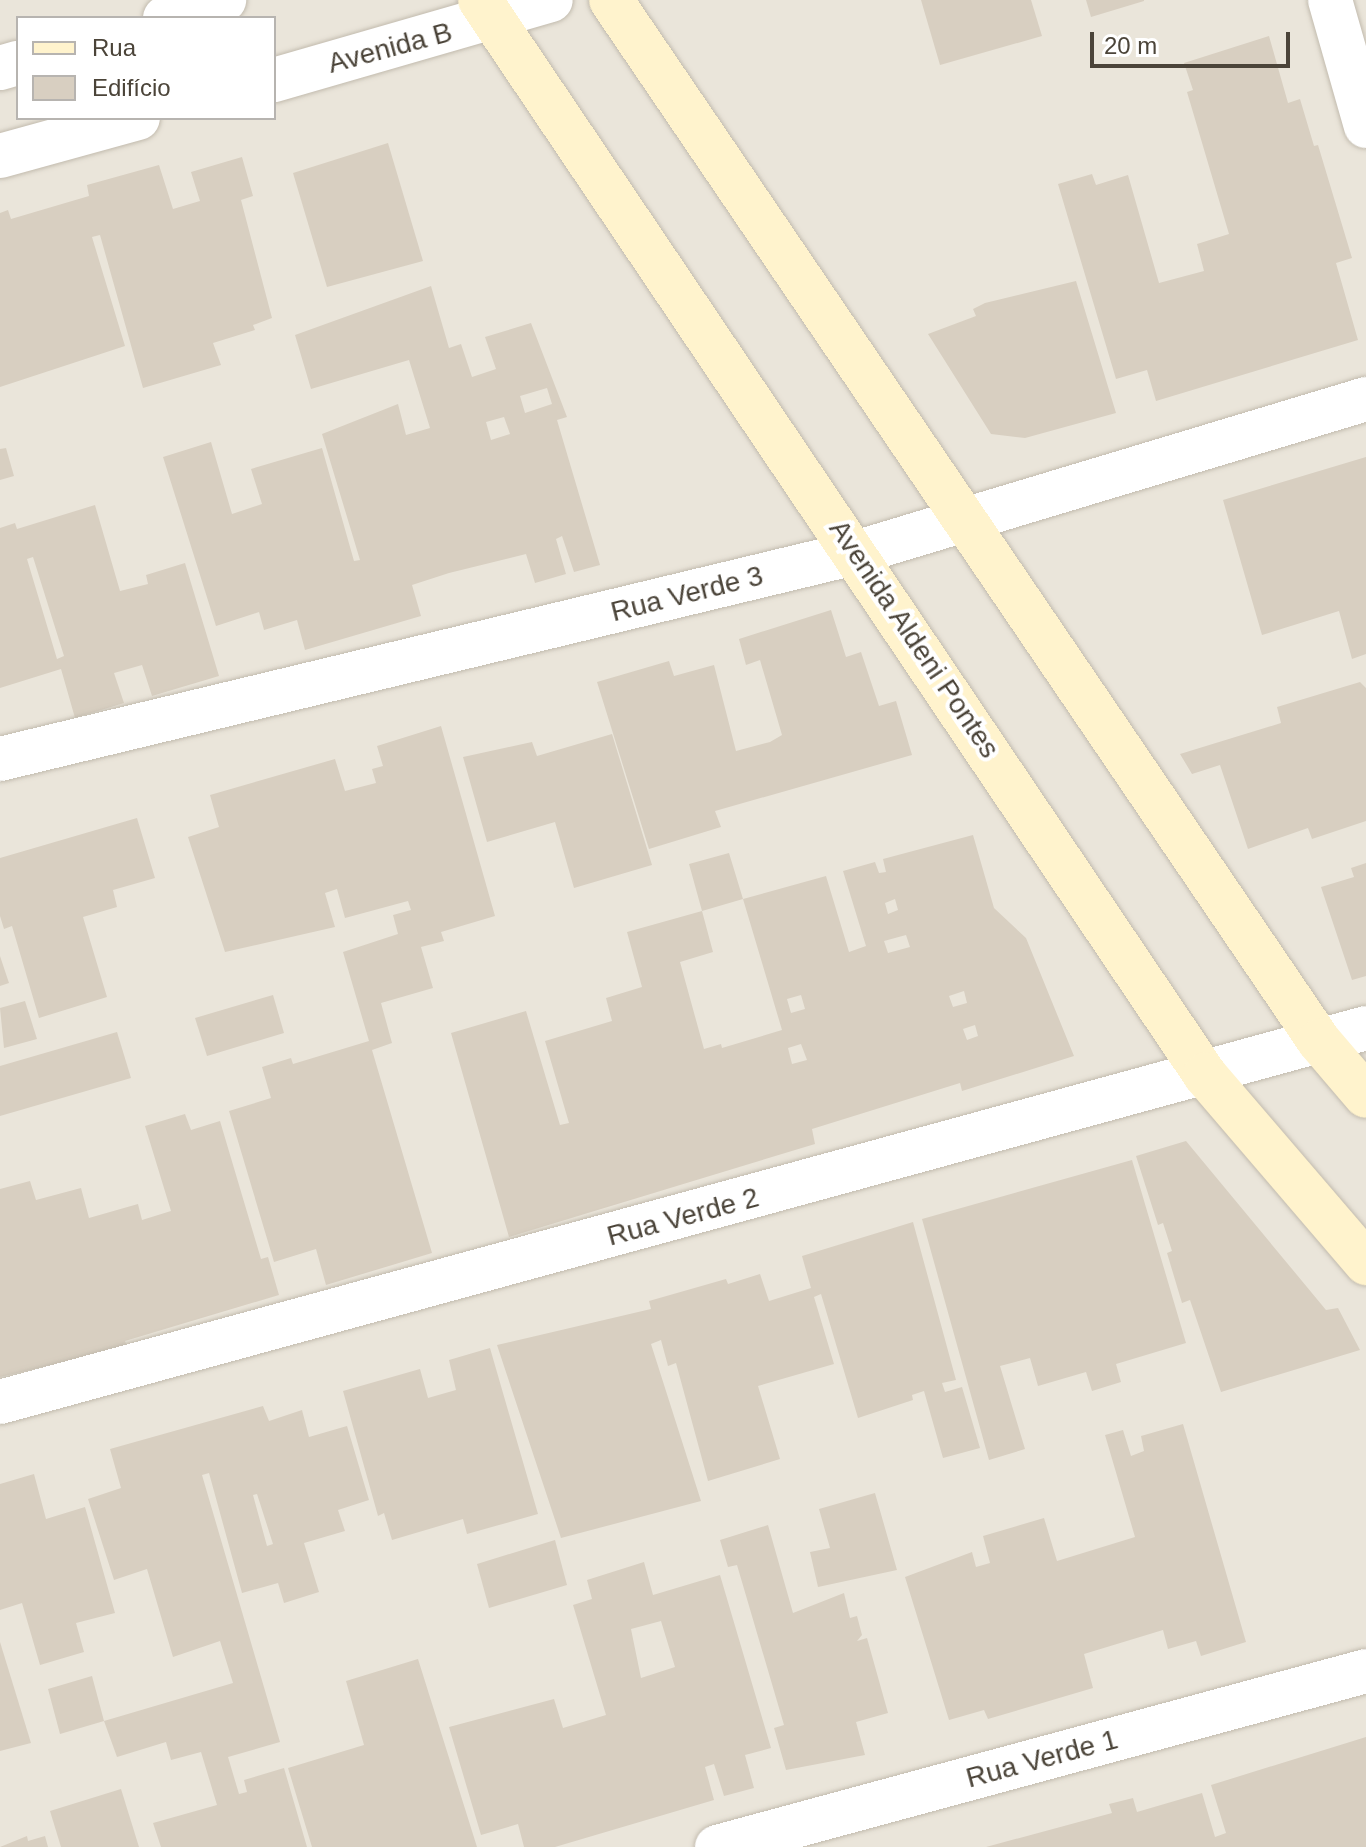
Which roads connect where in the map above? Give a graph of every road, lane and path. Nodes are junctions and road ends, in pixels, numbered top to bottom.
1 (224, 0) edge
2 (551, 0) edge
3 (611, 0) edge
4 (1330, 0) edge
5 (486, 10) edge
6 (172, 16) edge
7 (276, 79) edge
8 (131, 120) edge
9 (1366, 126) edge
10 (0, 156) edge
11 (1366, 399) edge
12 (967, 520) junction
13 (855, 553) junction
14 (0, 759) edge
15 (1366, 1028) edge
16 (1319, 1041) junction
17 (1205, 1075) junction
18 (1366, 1096) edge
19 (1366, 1263) edge
20 (0, 1402) edge
21 (1366, 1671) edge
22 (840, 1831) edge
23 (717, 1847) edge

1 - 6 street
2 - 5 street, Avenida B
3 - 12 main road
4 - 9 street
5 - 7 street, Avenida B
5 - 13 main road, Avenida Aldeni Pontes
8 - 10 street
11 - 12 street, Rua Verde 3
12 - 13 street, Rua Verde 3
12 - 16 main road
13 - 14 street, Rua Verde 3
13 - 17 main road, Avenida Aldeni Pontes
15 - 16 street, Rua Verde 2
16 - 17 street, Rua Verde 2
16 - 18 main road
17 - 19 main road, Avenida Aldeni Pontes
17 - 20 street, Rua Verde 2
21 - 22 street, Rua Verde 1
22 - 23 street, Rua Verde 1

